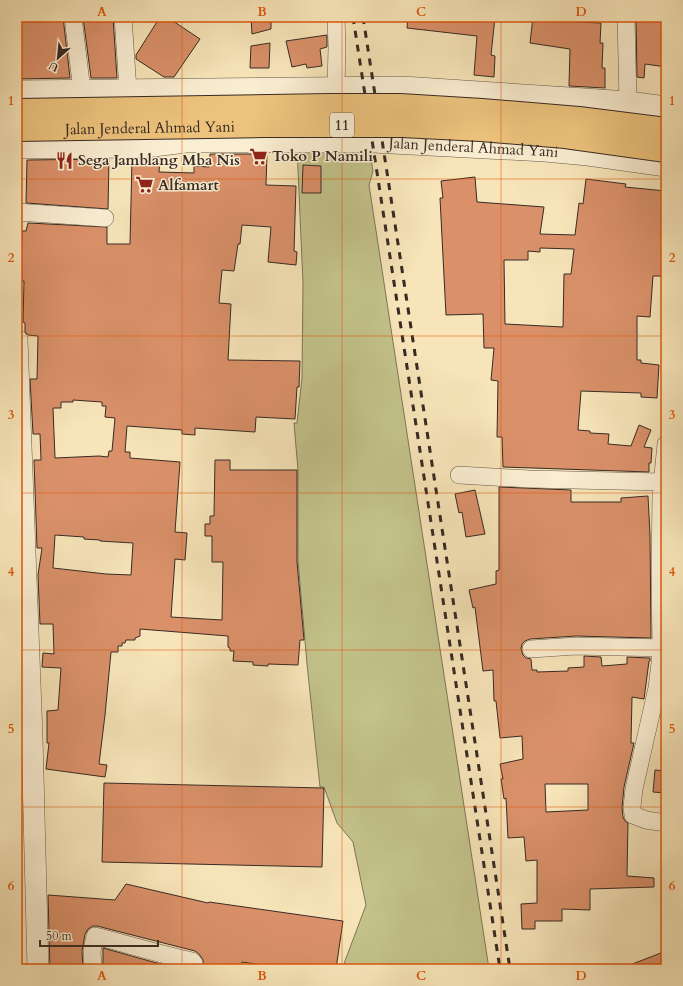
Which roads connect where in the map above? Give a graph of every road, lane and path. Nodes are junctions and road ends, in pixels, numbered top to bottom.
1 (73, 17) edge
2 (123, 17) edge
3 (336, 17) edge
4 (626, 17) edge
5 (336, 88) junction
6 (128, 90) junction
7 (177, 90) junction
8 (17, 91) edge
9 (82, 91) junction
10 (585, 99) junction
11 (628, 102) junction
12 (666, 107) edge
13 (17, 110) edge
14 (666, 129) edge
15 (17, 130) edge
16 (186, 142) junction
17 (17, 148) edge
18 (666, 151) edge
19 (588, 155) junction
20 (666, 166) edge
21 (17, 212) edge
22 (105, 218) dead end
23 (17, 340) edge
24 (666, 444) edge
25 (459, 475) dead end
26 (663, 491) edge
27 (663, 575) edge
28 (663, 648) edge
29 (531, 649) dead end
30 (666, 823) edge
31 (38, 969) edge
32 (93, 969) edge
33 (193, 969) edge

1 - 9 street
2 - 6 street
3 - 5 street
4 - 11 street
5 - 7 street
5 - 10 street
6 - 7 street
6 - 9 street
7 - 16 street
8 - 9 street
10 - 11 street
10 - 19 street
11 - 12 street
13 - 14 highway, Jalan Jenderal Ahmad Yani / 11, bridge
15 - 18 highway, Jalan Jenderal Ahmad Yani / 11, bridge
16 - 17 street, Jalan Jenderal Ahmad Yani
16 - 19 street, Jalan Jenderal Ahmad Yani
19 - 20 street, Jalan Jenderal Ahmad Yani
21 - 22 street
23 - 31 street
24 - 26 street
25 - 26 street
26 - 27 street
27 - 28 street
28 - 29 street
28 - 30 street
32 - 33 street

